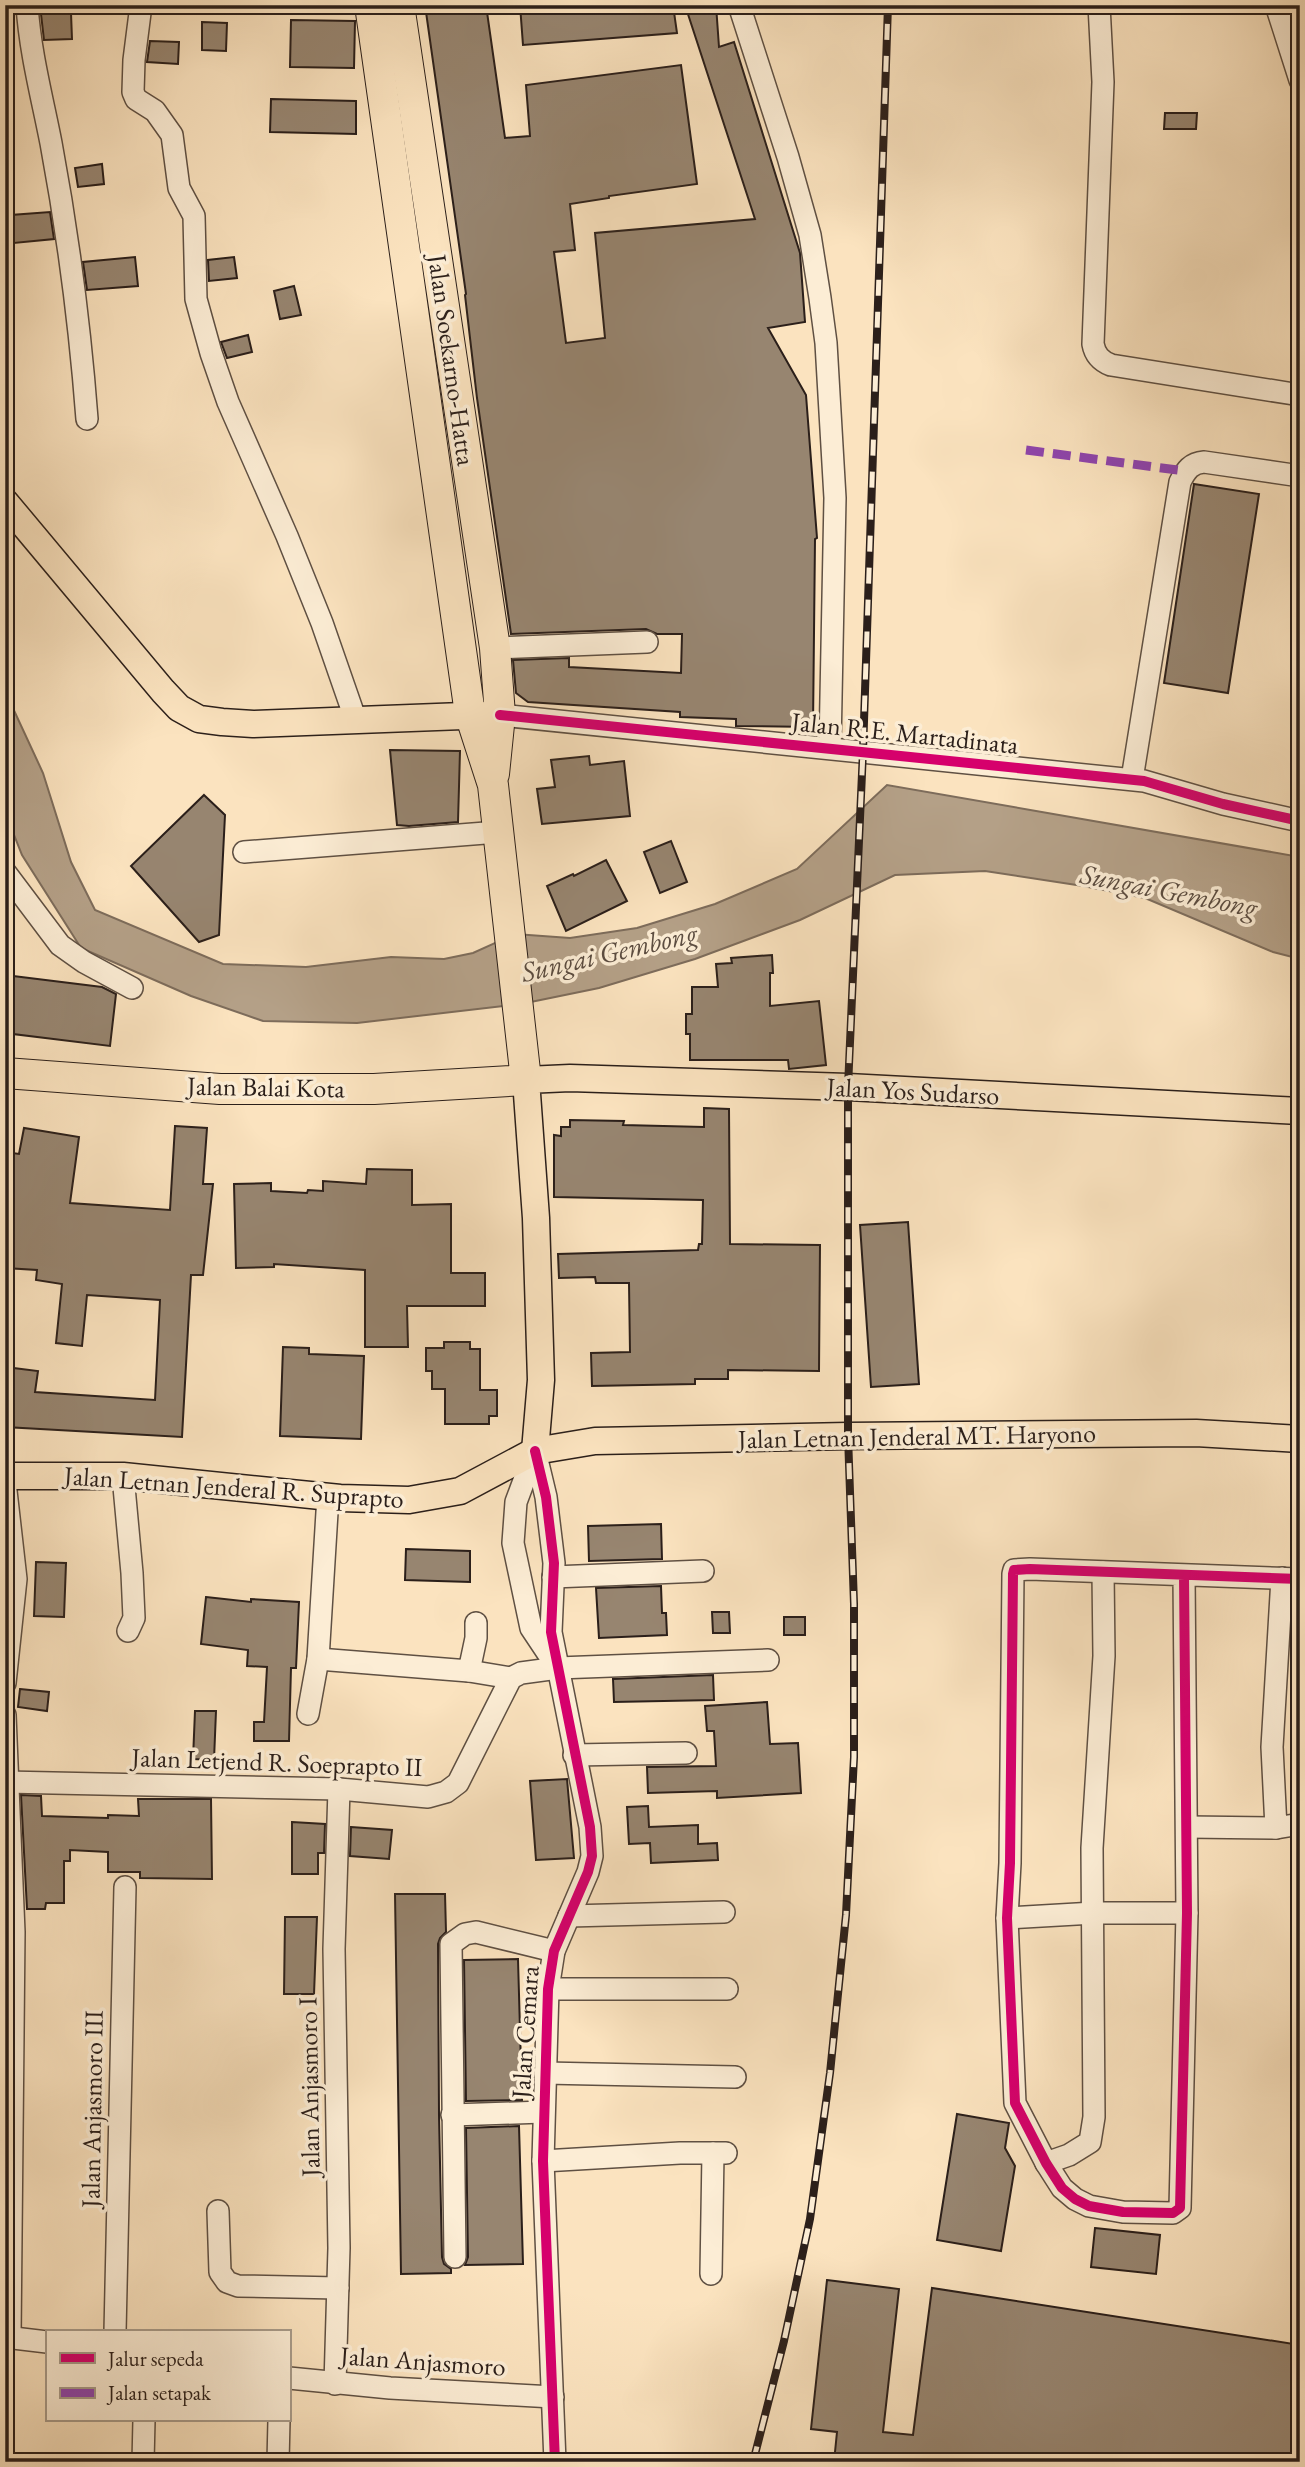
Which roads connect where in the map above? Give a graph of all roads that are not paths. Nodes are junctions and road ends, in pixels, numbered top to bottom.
1 (27, 5) edge
2 (141, 5) edge
3 (370, 5) edge
4 (399, 5) edge
5 (739, 5) edge
6 (1099, 5) edge
7 (1276, 5) edge
8 (1300, 80) edge
9 (1300, 395) edge
10 (87, 419) dead end
11 (1300, 476) edge
12 (5, 502) edge
13 (647, 642) dead end
14 (495, 648) junction
15 (470, 713) junction
16 (500, 715) junction
17 (355, 718) junction
18 (830, 747) junction
19 (1132, 779) junction
20 (493, 785) junction
21 (1300, 821) edge
22 (498, 832) junction
23 (244, 852) dead end
24 (5, 872) edge
25 (132, 988) dead end
26 (5, 1073) edge
27 (526, 1080) junction
28 (1300, 1111) edge
29 (1300, 1439) edge
30 (535, 1451) junction
31 (5, 1476) edge
32 (123, 1476) junction
33 (5, 1482) edge
34 (328, 1496) junction
35 (704, 1571) dead end
36 (1104, 1572) junction
37 (1184, 1576) junction
38 (553, 1577) junction
39 (1291, 1578) edge
40 (476, 1623) dead end
41 (128, 1630) dead end
42 (318, 1659) junction
43 (768, 1660) dead end
44 (558, 1668) junction
45 (469, 1671) junction
46 (511, 1678) junction
47 (5, 1683) edge
48 (308, 1714) dead end
49 (5, 1715) edge
50 (686, 1753) dead end
51 (574, 1755) junction
52 (6, 1782) edge
53 (339, 1789) junction
54 (1300, 1825) edge
55 (1186, 1827) junction
56 (1276, 1828) junction
57 (124, 1887) dead end
58 (724, 1912) dead end
59 (1094, 1913) junction
60 (1186, 1913) junction
61 (569, 1916) junction
62 (1007, 1918) junction
63 (554, 1951) junction
64 (548, 1989) junction
65 (727, 1989) dead end
66 (545, 2073) junction
67 (735, 2077) dead end
68 (542, 2112) junction
69 (452, 2115) junction
70 (543, 2161) junction
71 (1046, 2163) junction
72 (218, 2211) dead end
73 (455, 2258) dead end
74 (711, 2274) dead end
75 (338, 2288) junction
76 (116, 2330) edge
77 (8, 2337) edge
78 (46, 2342) edge
79 (290, 2378) edge
80 (335, 2384) junction
81 (553, 2397) junction
82 (144, 2422) edge
83 (279, 2422) edge
84 (143, 2462) edge
85 (278, 2462) edge
86 (555, 2462) edge

1 - 10 street
2 - 17 street
3 - 15 highway, Jalan Soekarno-Hatta
4 - 14 highway, Jalan Soekarno-Hatta
5 - 18 street
6 - 9 street
7 - 8 street
11 - 19 street
12 - 17 main road
13 - 14 street
14 - 16 highway, Jalan Soekarno-Hatta
15 - 16 main road
15 - 17 main road
15 - 20 highway, Jalan Soekarno-Hatta
16 - 18 street, Jalan R.E. Martadinata
16 - 20 highway, Jalan Soekarno-Hatta
18 - 19 street, Jalan R.E. Martadinata
19 - 21 street, Jalan R.E. Martadinata
20 - 22 highway
22 - 23 street
22 - 27 highway
24 - 25 street
26 - 27 highway, Jalan Balai Kota
27 - 28 main road, Jalan Yos Sudarso
27 - 30 main road
29 - 30 main road, Jalan Letnan Jenderal MT. Haryono
30 - 34 main road, Jalan Letnan Jenderal R. Suprapto
30 - 38 street, Jalan Cemara
30 - 44 street, Jalan Cemara
31 - 32 main road, Jalan Letnan Jenderal R. Suprapto
32 - 34 main road, Jalan Letnan Jenderal R. Suprapto
32 - 41 street
33 - 47 street
34 - 42 street
35 - 38 street
36 - 37 street
36 - 59 street
36 - 62 street
37 - 39 street
37 - 55 street
38 - 44 street, Jalan Cemara
39 - 56 street
40 - 45 street
42 - 45 street
42 - 48 street
43 - 44 street
44 - 46 street
44 - 51 street, Jalan Cemara
45 - 46 street
46 - 53 street, Jalan Letjend R. Soeprapto II
49 - 52 street
50 - 51 street
51 - 61 street, Jalan Cemara
52 - 53 street, Jalan Letjend R. Soeprapto II
52 - 77 street
53 - 75 street, Jalan Anjasmoro I
54 - 56 street
55 - 56 street
55 - 60 street
57 - 76 street, Jalan Anjasmoro III
58 - 61 street
59 - 60 street
59 - 62 street
59 - 71 street
60 - 71 street
61 - 63 street, Jalan Cemara
62 - 71 street
63 - 64 street, Jalan Cemara
63 - 69 street
64 - 65 street
64 - 66 street, Jalan Cemara
66 - 67 street
66 - 68 street, Jalan Cemara
68 - 69 street
68 - 70 street, Jalan Cemara
69 - 73 street
70 - 74 street
70 - 81 street, Jalan Cemara
72 - 75 street
75 - 80 street, Jalan Anjasmoro I
77 - 78 street
79 - 80 street, Jalan Anjasmoro
80 - 81 street, Jalan Anjasmoro
81 - 86 street, Jalan Cemara
82 - 84 street
83 - 85 street

